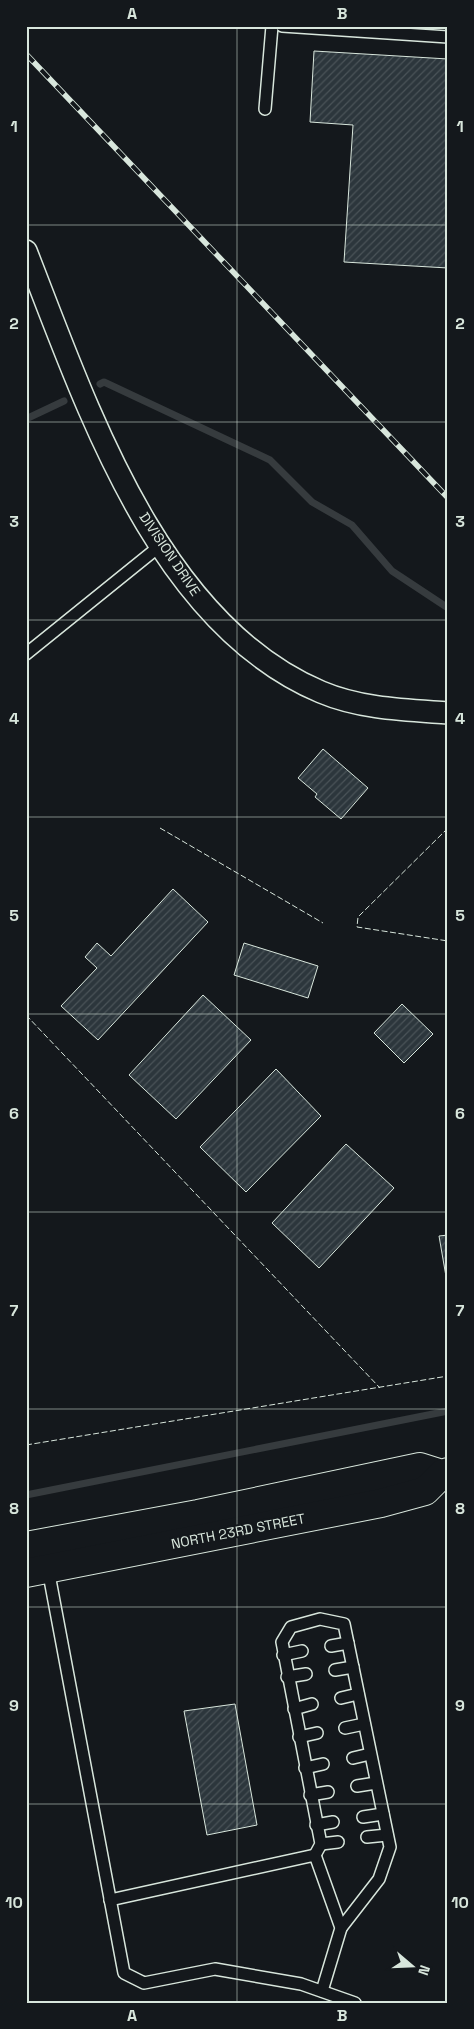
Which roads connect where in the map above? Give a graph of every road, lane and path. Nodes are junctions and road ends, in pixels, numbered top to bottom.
1 (272, 26) edge
2 (282, 26) edge
3 (448, 37) edge
4 (265, 109) dead end
5 (26, 250) edge
6 (161, 545) junction
7 (26, 654) edge
8 (448, 713) edge
9 (445, 1473) edge
10 (26, 1546) edge
11 (37, 1570) edge
12 (348, 1643) junction
13 (331, 1646) dead end
14 (302, 1651) dead end
15 (283, 1655) junction
16 (352, 1667) junction
17 (334, 1670) dead end
18 (306, 1674) dead end
19 (288, 1677) junction
20 (358, 1694) junction
21 (341, 1698) dead end
22 (312, 1704) dead end
23 (294, 1709) junction
24 (364, 1724) junction
25 (345, 1728) dead end
26 (317, 1733) dead end
27 (299, 1737) junction
28 (370, 1754) junction
29 (353, 1758) dead end
30 (323, 1764) dead end
31 (305, 1768) junction
32 (376, 1783) junction
33 (357, 1786) dead end
34 (328, 1792) dead end
35 (310, 1795) junction
36 (383, 1814) junction
37 (363, 1817) dead end
38 (333, 1822) dead end
39 (316, 1825) junction
40 (387, 1835) junction
41 (367, 1838) dead end
42 (338, 1842) dead end
43 (321, 1844) junction
44 (315, 1855) junction
45 (110, 1900) junction
46 (341, 1928) junction
47 (322, 1991) junction
48 (355, 2003) edge

1 - 4 lane
2 - 3 lane
5 - 6 street, DIVISION DRIVE
6 - 7 lane
6 - 8 street, DIVISION DRIVE
9 - 10 main road, NORTH 23RD STREET
9 - 11 main road, NORTH 23RD STREET
11 - 45 lane
12 - 13 lane
12 - 15 lane
12 - 16 lane
14 - 15 lane
15 - 19 lane
16 - 17 lane
16 - 20 lane
18 - 19 lane
19 - 23 lane
20 - 21 lane
20 - 24 lane
22 - 23 lane
23 - 27 lane
24 - 25 lane
24 - 28 lane
26 - 27 lane
27 - 31 lane
28 - 29 lane
28 - 32 lane
30 - 31 lane
31 - 35 lane
32 - 33 lane
32 - 36 lane
34 - 35 lane
35 - 39 lane
36 - 37 lane
36 - 40 lane
38 - 39 lane
39 - 43 lane
40 - 41 lane
40 - 46 lane
42 - 43 lane
43 - 44 lane
44 - 45 lane
44 - 46 lane
45 - 47 lane
46 - 47 lane
47 - 48 lane

